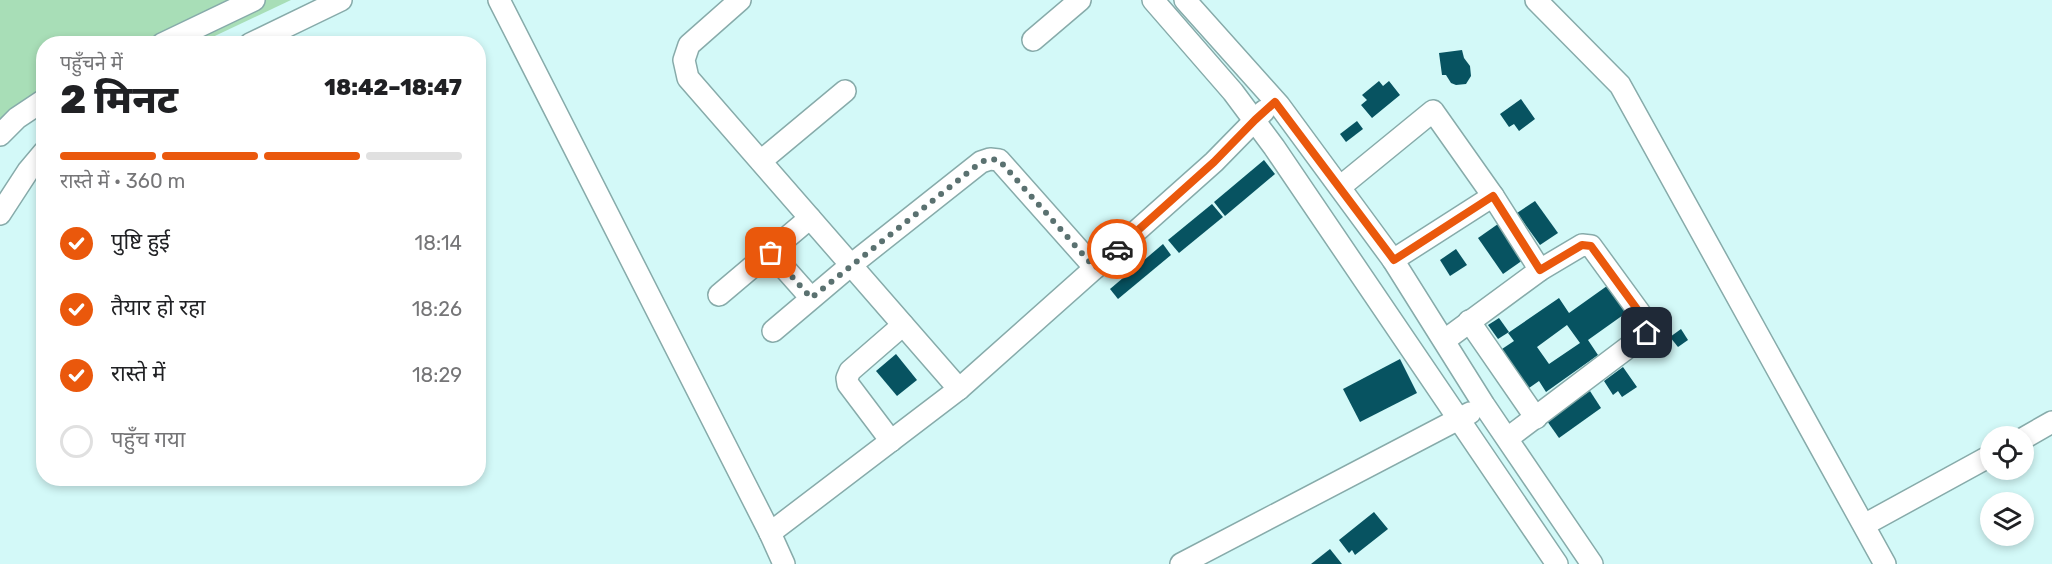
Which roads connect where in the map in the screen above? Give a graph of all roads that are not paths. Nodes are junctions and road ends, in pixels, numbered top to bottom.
1 (254, 0) edge
2 (341, 0) edge
3 (499, 0) edge
4 (740, 0) edge
5 (1080, 0) edge
6 (1153, 0) edge
7 (1185, 0) edge
8 (1536, 0) edge
9 (179, 36) edge
10 (267, 36) edge
11 (1033, 40) dead end
12 (845, 91) dead end
13 (1275, 102) junction
14 (36, 105) edge
15 (1255, 120) junction
16 (0, 135) edge
17 (761, 161) junction
18 (36, 162) edge
19 (1340, 187) junction
20 (1493, 196) junction
21 (0, 214) edge
22 (810, 218) junction
23 (771, 253) junction
24 (1394, 260) junction
25 (851, 265) junction
26 (1095, 268) junction
27 (1540, 270) junction
28 (720, 295) dead end
29 (811, 298) junction
30 (1469, 321) junction
31 (903, 325) junction
32 (772, 331) dead end
33 (1445, 340) junction
34 (959, 390) junction
35 (1484, 405) junction
36 (1536, 418) junction
37 (1459, 419) junction
38 (2052, 422) edge
39 (2034, 432) edge
40 (1508, 438) junction
41 (891, 441) junction
42 (1980, 461) edge
43 (1864, 525) junction
44 (770, 533) junction
45 (784, 564) edge
46 (1181, 564) edge
47 (1557, 564) edge
48 (1592, 564) edge
49 (1885, 564) edge

1 - 9 street
2 - 10 street
3 - 44 street
4 - 17 street
5 - 11 street
6 - 15 street
7 - 13 street
8 - 43 street
12 - 17 street
13 - 15 street
13 - 19 street
14 - 16 street
15 - 26 street
15 - 37 street
17 - 22 street
18 - 21 street
19 - 20 street
19 - 24 street
20 - 24 street
20 - 27 street
22 - 23 street
22 - 25 street
23 - 28 street
23 - 29 street
24 - 33 street
25 - 26 street
25 - 29 street
25 - 31 street
26 - 34 street
27 - 30 street
27 - 36 street
29 - 32 street
30 - 33 street
30 - 36 street
31 - 34 street
31 - 41 street
33 - 35 street
34 - 41 street
35 - 37 street
35 - 40 street
36 - 40 street
37 - 46 street
37 - 47 street
38 - 39 street
40 - 48 street
41 - 44 street
42 - 43 street
43 - 49 street
44 - 45 street

